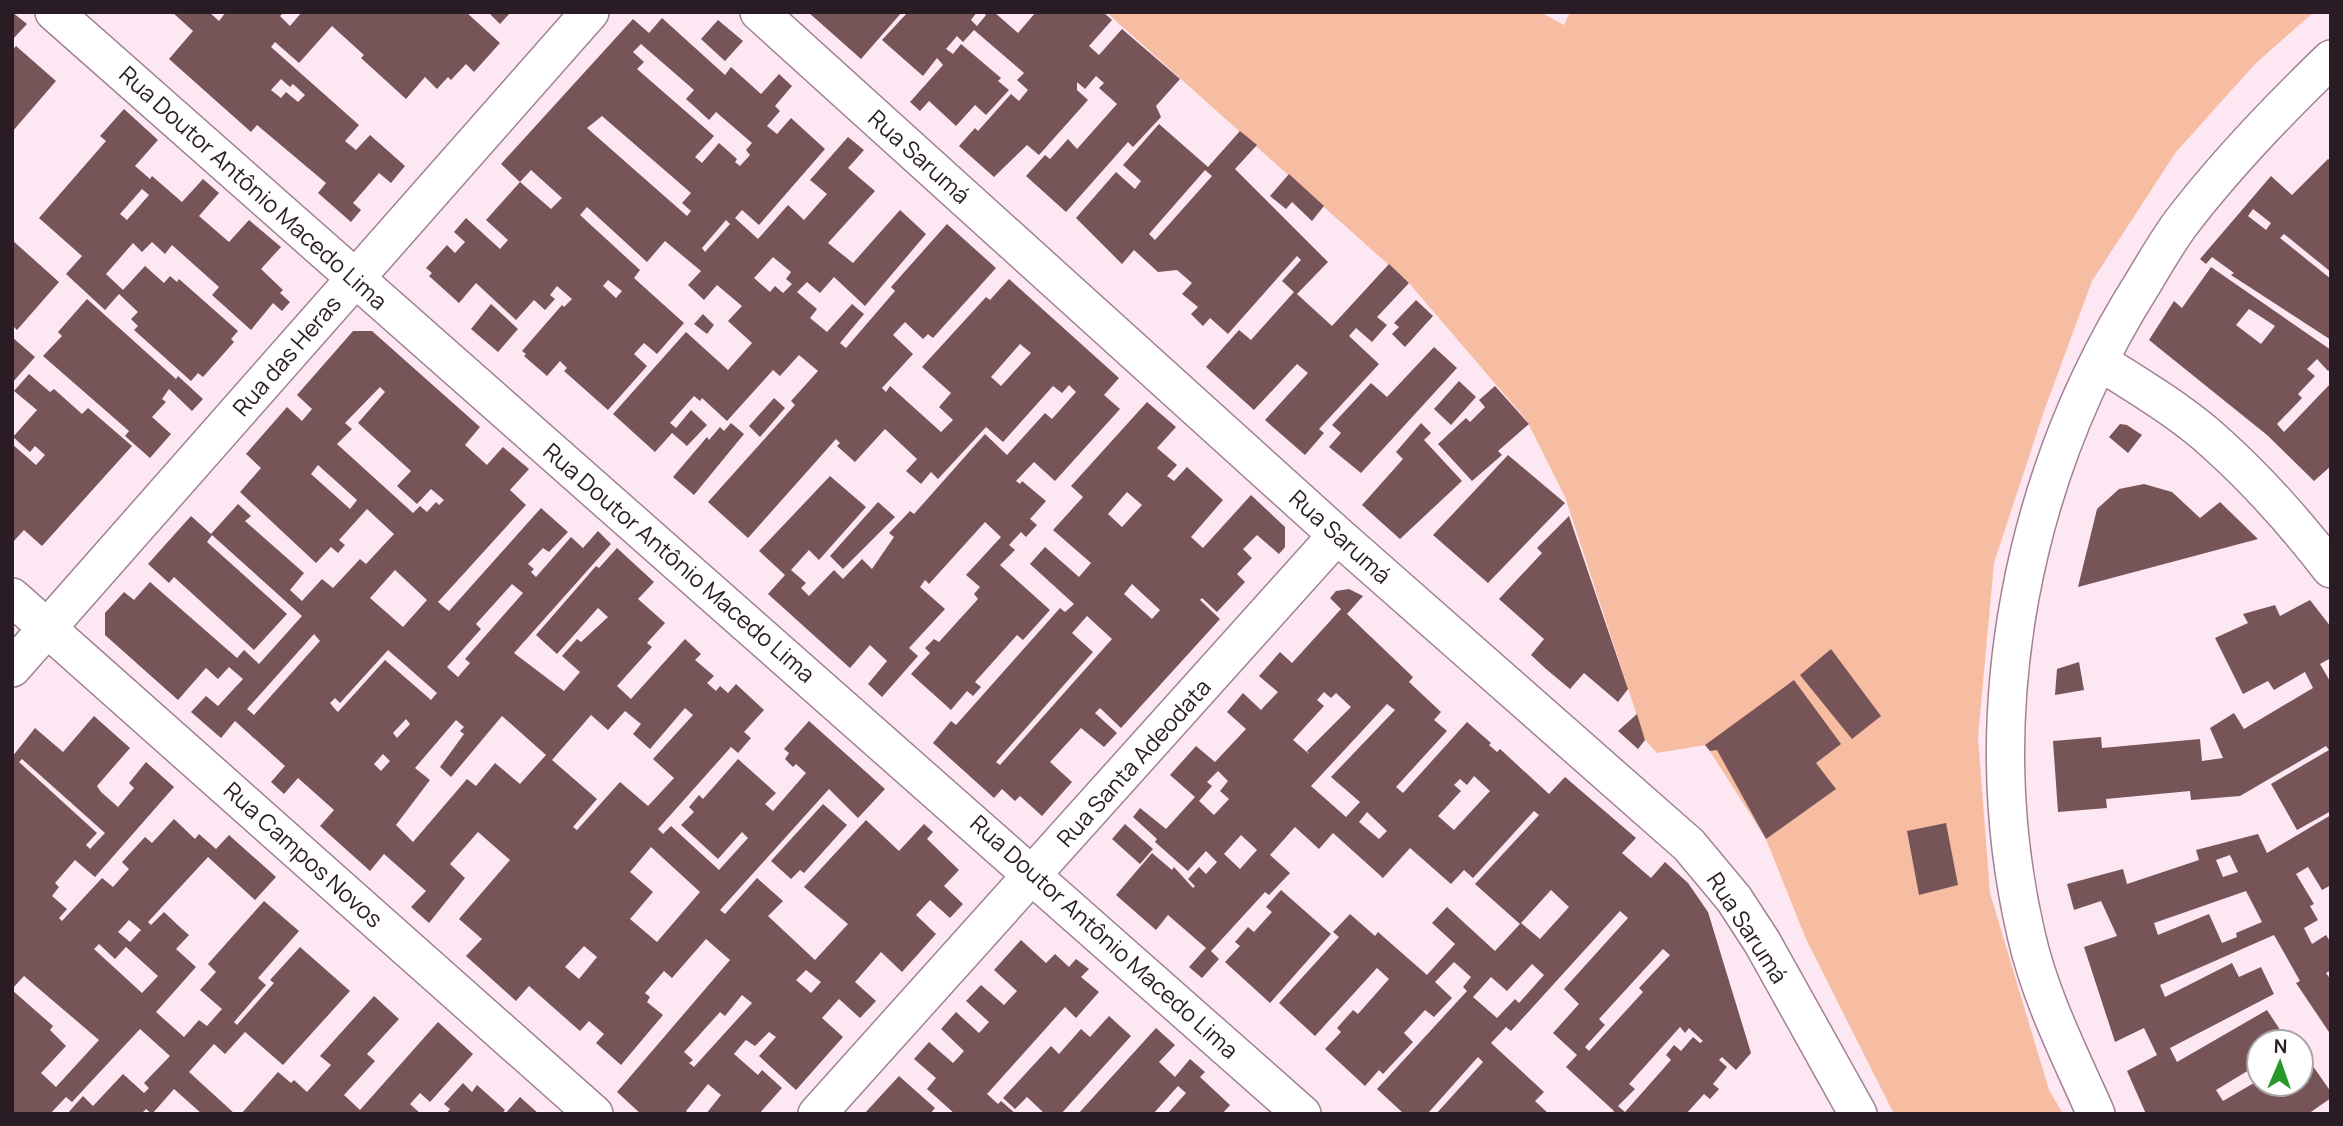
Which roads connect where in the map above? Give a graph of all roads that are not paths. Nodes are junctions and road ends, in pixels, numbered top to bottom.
1 (54, 12) edge
2 (590, 12) edge
3 (759, 12) edge
4 (2331, 59) edge
5 (355, 279) junction
6 (2099, 361) junction
7 (1337, 535) junction
8 (2331, 569) edge
9 (12, 597) edge
10 (48, 627) junction
11 (12, 668) edge
12 (1035, 875) junction
13 (594, 1114) edge
14 (817, 1114) edge
15 (1302, 1114) edge
16 (1858, 1114) edge
17 (2096, 1114) edge

1 - 5 street, Rua Doutor Antônio Macedo Lima
2 - 5 street, Rua das Heras
3 - 7 street, Rua Sarumá
4 - 6 street
5 - 10 street, Rua das Heras
5 - 12 street, Rua Doutor Antônio Macedo Lima
6 - 8 street
6 - 17 street
7 - 12 street, Rua Santa Adeodata
7 - 16 street, Rua Sarumá
9 - 10 street, Rua Campos Novos
10 - 11 street, Rua das Heras
10 - 13 street, Rua Campos Novos
12 - 14 street, Rua Santa Adeodata
12 - 15 street, Rua Doutor Antônio Macedo Lima

